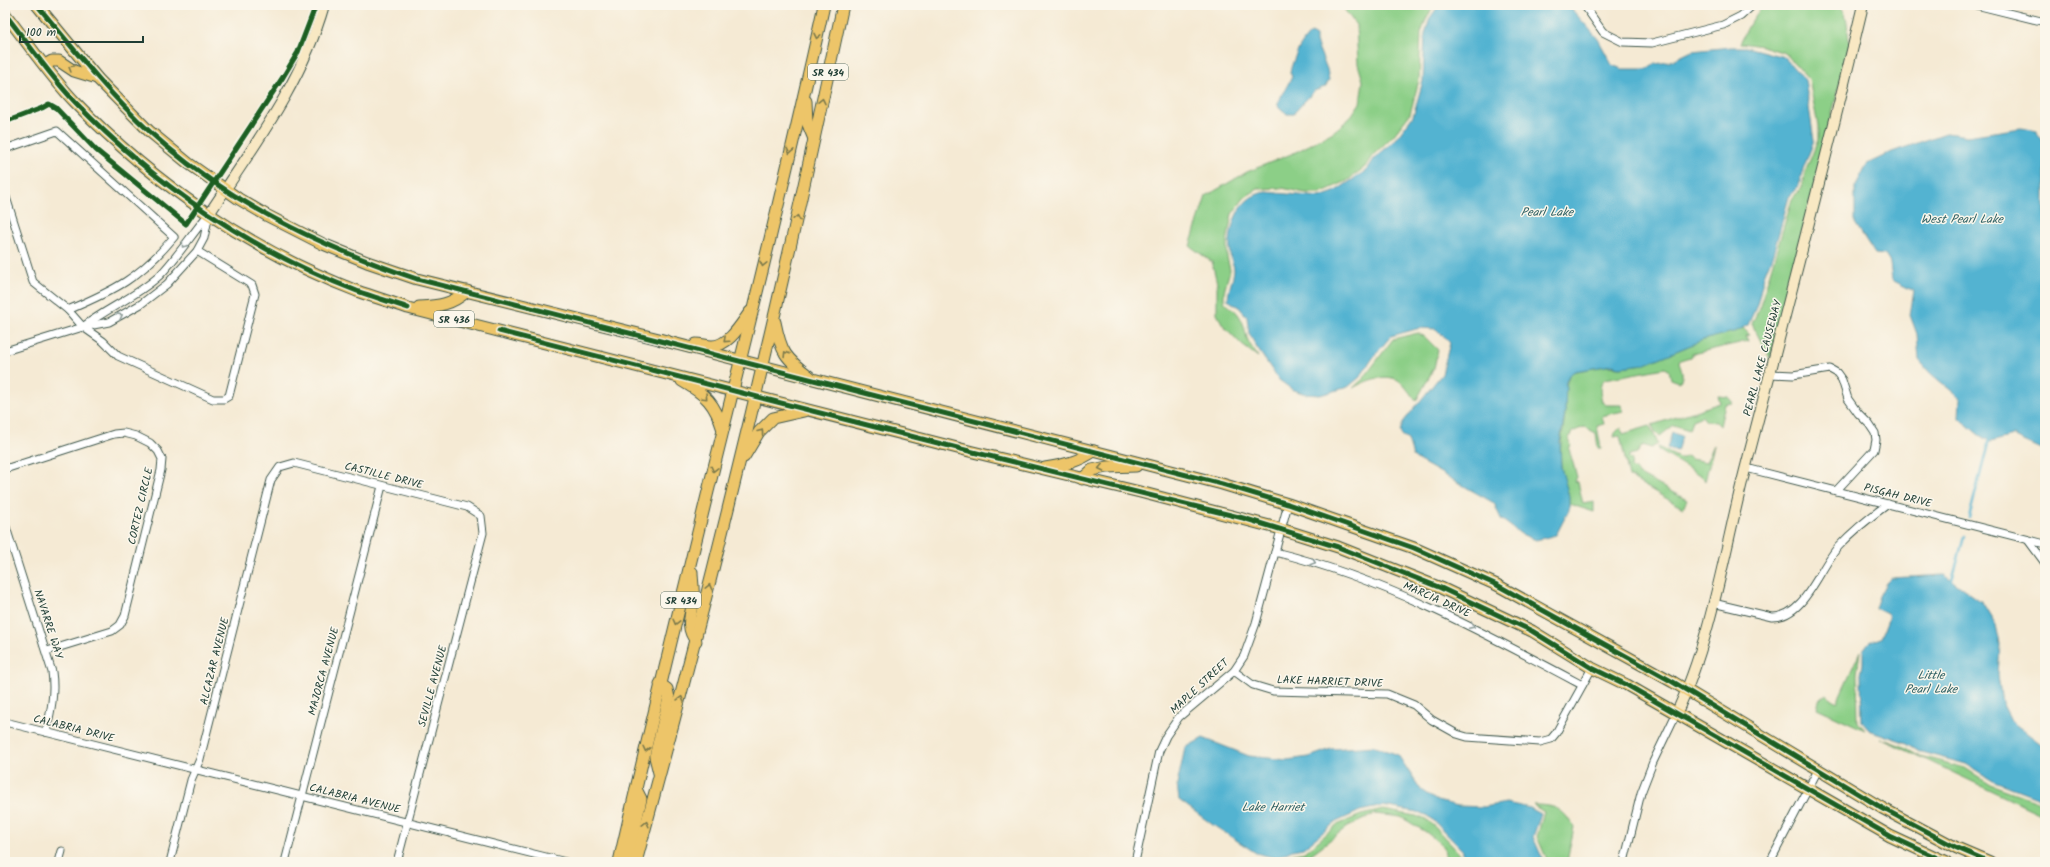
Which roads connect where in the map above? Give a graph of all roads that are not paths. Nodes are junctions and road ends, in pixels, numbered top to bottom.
1 (37, 5) edge
2 (324, 5) edge
3 (824, 5) edge
4 (843, 5) edge
5 (1584, 5) edge
6 (1863, 5) edge
7 (1976, 5) edge
8 (1750, 6) edge
9 (5, 14) edge
10 (2045, 22) edge
11 (45, 65) junction
12 (97, 78) junction
13 (806, 87) junction
14 (814, 139) junction
15 (5, 149) edge
16 (225, 189) junction
17 (5, 194) edge
18 (209, 214) junction
19 (197, 251) junction
20 (467, 291) junction
21 (408, 308) junction
22 (68, 310) junction
23 (752, 310) junction
24 (774, 318) junction
25 (82, 327) junction
26 (661, 340) junction
27 (5, 351) edge
28 (740, 361) junction
29 (762, 367) junction
30 (1771, 374) junction
31 (673, 376) junction
32 (814, 380) junction
33 (733, 390) junction
34 (755, 396) junction
35 (810, 410) junction
36 (723, 431) junction
37 (1094, 451) junction
38 (740, 464) junction
39 (1151, 466) junction
40 (280, 467) joint
41 (1746, 468) junction
42 (5, 469) edge
43 (1039, 469) junction
44 (1082, 479) junction
45 (382, 486) junction
46 (1836, 491) junction
47 (1288, 504) junction
48 (1888, 504) junction
49 (481, 516) joint
50 (5, 524) edge
51 (1281, 529) junction
52 (2028, 540) junction
53 (2045, 544) edge
54 (1275, 552) junction
55 (691, 559) junction
56 (2045, 563) edge
57 (1713, 603) junction
58 (696, 641) junction
59 (46, 651) junction
60 (1592, 668) junction
61 (1234, 671) junction
62 (660, 684) junction
63 (1582, 685) junction
64 (1687, 690) junction
65 (1676, 714) junction
66 (5, 722) edge
67 (46, 732) junction
68 (139, 755) joint
69 (195, 769) junction
70 (1818, 770) junction
71 (660, 774) junction
72 (636, 789) junction
73 (1807, 789) junction
74 (302, 796) junction
75 (407, 823) junction
76 (62, 851) dead end
77 (59, 862) edge
78 (170, 862) edge
79 (285, 862) edge
80 (397, 862) edge
81 (566, 862) edge
82 (619, 862) edge
83 (629, 862) edge
84 (636, 862) edge
85 (1135, 862) edge
86 (1624, 862) edge
87 (1770, 862) edge
88 (1946, 862) edge
89 (1990, 862) edge

1 - 12 main road
2 - 16 street
3 -> 13 main road, SR 434
14 -> 4 main road, SR 434
5 - 8 street
6 - 30 street, PEARL LAKE CAUSEWAY
7 - 10 street
9 - 11 main road, SR 436
12 -> 11 main road
11 - 18 main road, SR 436
12 - 16 main road
13 - 14 main road
13 -> 23 main road, SR 434
24 -> 14 main road, SR 434
15 - 22 street
16 - 18 street
16 - 20 main road
17 - 22 street
18 - 19 street
18 - 21 main road, SR 436
18 -> 25 street
25 -> 19 street
19 - 25 street
20 - 21 main road
20 - 26 main road
21 - 31 main road, SR 436
22 - 25 street
23 -> 26 main road
23 - 28 main road, SR 434
24 - 29 main road, SR 434
32 -> 24 main road
25 - 27 street
26 - 28 main road
28 - 29 main road
28 - 33 main road, SR 434
29 - 32 main road
29 - 34 main road, SR 434
30 - 41 street, PEARL LAKE CAUSEWAY
30 - 46 street
31 - 33 main road, SR 436
31 -> 36 main road
32 - 37 main road
33 - 34 main road, SR 436
33 - 36 main road, SR 434
34 - 35 main road, SR 436
34 - 38 main road, SR 434
38 -> 35 main road
35 - 43 main road, SR 436
36 -> 55 main road, SR 434
37 - 39 main road
37 - 43 main road
58 -> 38 main road, SR 434
39 -> 44 main road
39 - 47 main road
40 - 45 street, CASTILLE DRIVE
40 - 69 street, ALCAZAR AVENUE
41 - 46 street, PISGAH DRIVE
41 - 57 street, PEARL LAKE CAUSEWAY
42 - 59 street, CORTEZ CIRCLE
43 - 44 main road, SR 436
44 - 51 main road, SR 436
45 - 49 street, CASTILLE DRIVE
45 - 74 street, MAJORCA AVENUE
46 - 48 street, PISGAH DRIVE
47 - 51 street, MAPLE STREET
47 - 64 main road
48 - 52 street, PISGAH DRIVE
48 - 57 street
49 - 75 street, SEVILLE AVENUE
50 - 59 street, NAVARRE WAY
51 - 54 street, MAPLE STREET
51 - 60 main road, SR 436
52 - 53 street, PISGAH DRIVE
52 - 56 street
54 - 61 street, MAPLE STREET
54 -> 63 street, MARCIA DRIVE
55 - 58 main road
55 -> 62 main road, SR 434
57 - 64 street, PEARL LAKE CAUSEWAY
71 -> 58 main road, SR 434
59 - 67 street, NAVARRE WAY
60 - 63 street, LAKE HARRIET DRIVE
60 - 65 main road, SR 436
61 - 63 street, LAKE HARRIET DRIVE
61 - 85 street, MAPLE STREET
62 - 71 main road
62 -> 72 main road, SR 434
64 - 65 street, PEARL LAKE CAUSEWAY
64 - 70 main road
65 - 73 main road, SR 436
65 - 86 street
66 - 67 street, CALABRIA DRIVE
67 - 68 street, CALABRIA DRIVE
68 - 69 street, CALABRIA AVENUE
69 - 74 street, CALABRIA AVENUE
69 - 78 street, ALCAZAR AVENUE
70 - 73 street
70 - 89 main road
84 -> 71 main road, SR 434
72 - 82 main road, SR 434
72 - 83 main road
73 - 87 street
73 - 88 main road, SR 436
74 - 75 street, CALABRIA AVENUE
74 - 79 street, MAJORCA AVENUE
75 - 80 street, SEVILLE AVENUE
75 - 81 street, CALABRIA AVENUE
76 - 77 street

